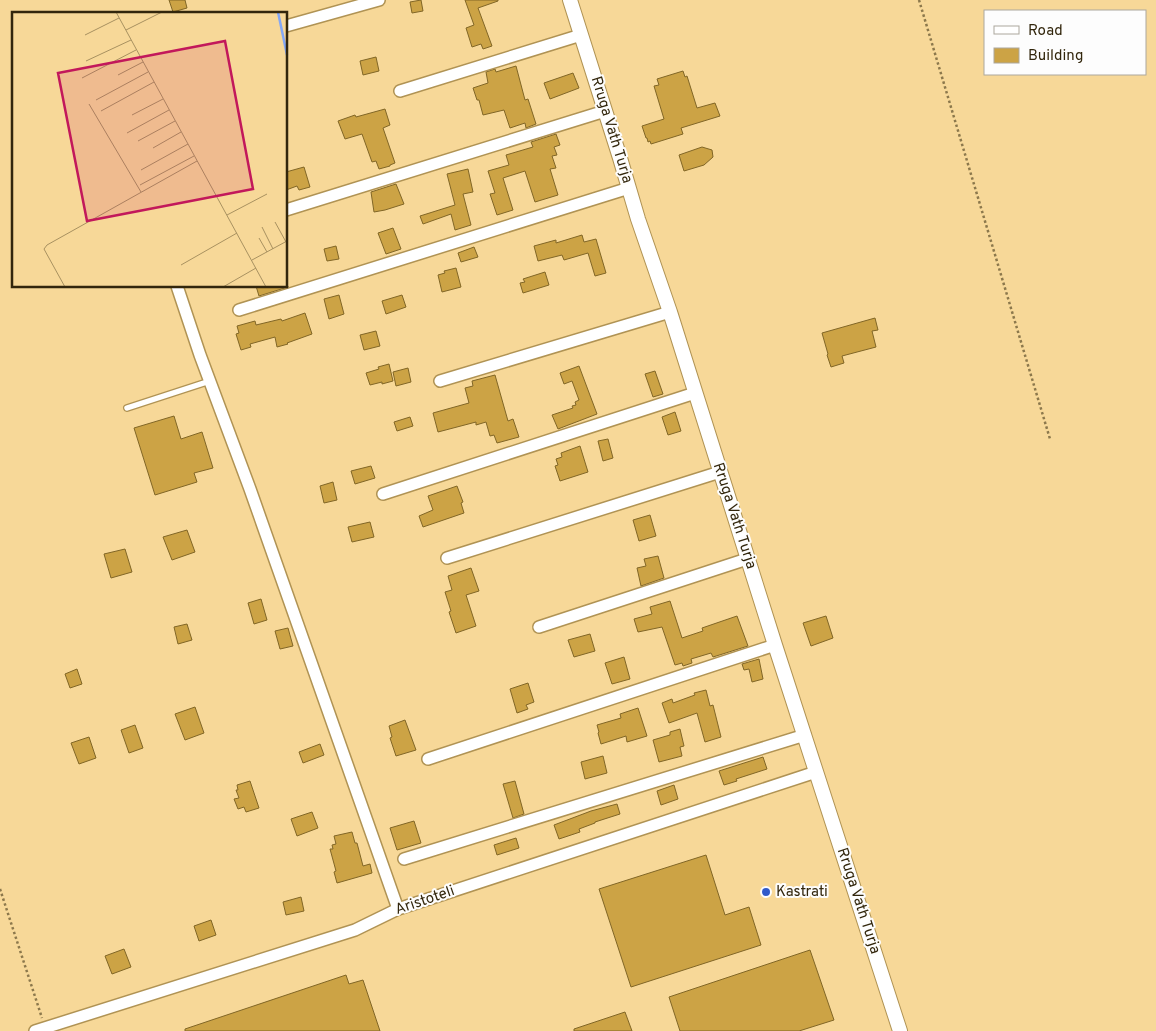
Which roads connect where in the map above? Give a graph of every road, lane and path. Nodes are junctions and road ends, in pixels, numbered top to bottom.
1 (379, 0) edge
2 (570, 0) edge
3 (920, 0) edge
4 (288, 25) edge
5 (581, 35) junction
6 (400, 91) dead end
7 (605, 111) junction
8 (629, 188) junction
9 (288, 209) edge
10 (178, 288) edge
11 (239, 310) dead end
12 (670, 312) junction
13 (210, 381) junction
14 (440, 381) dead end
15 (695, 393) junction
16 (127, 408) dead end
17 (1050, 439) dead end
18 (720, 472) junction
19 (383, 494) dead end
20 (447, 558) dead end
21 (747, 559) junction
22 (539, 627) dead end
23 (775, 645) junction
24 (805, 736) junction
25 (428, 760) dead end
26 (816, 772) junction
27 (404, 859) dead end
28 (0, 888) edge
29 (398, 909) junction
30 (40, 1029) edge
31 (900, 1031) edge

1 - 4 street
2 - 5 street, Rruga Vath Turja
3 - 17 path
5 - 6 street
5 - 7 street, Rruga Vath Turja
7 - 8 street, Rruga Vath Turja
7 - 9 street
8 - 11 street
8 - 12 street, Rruga Vath Turja
10 - 13 street
12 - 14 street
12 - 15 street, Rruga Vath Turja
13 - 16 lane
13 - 29 street
15 - 18 street, Rruga Vath Turja
15 - 19 street
18 - 20 street
18 - 21 street, Rruga Vath Turja
21 - 22 street
21 - 23 street, Rruga Vath Turja
23 - 24 street, Rruga Vath Turja
23 - 25 street
24 - 26 street, Rruga Vath Turja
24 - 27 street
26 - 29 street, Aristoteli
26 - 31 street, Rruga Vath Turja
28 - 30 path
29 - 30 street, Aristoteli

